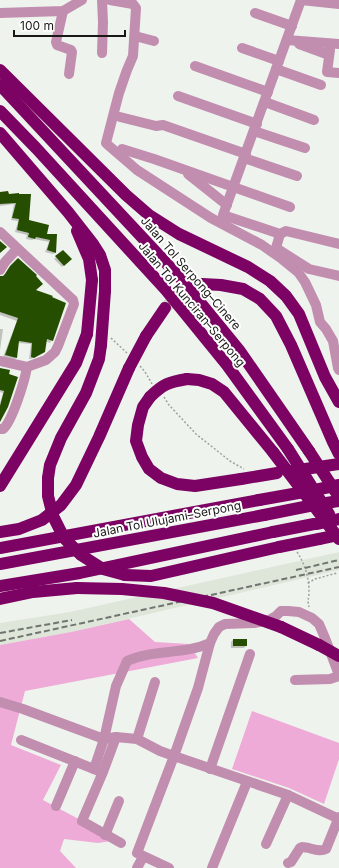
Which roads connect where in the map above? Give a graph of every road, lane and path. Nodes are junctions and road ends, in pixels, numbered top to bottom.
1 (82, 0) edge
2 (102, 0) edge
3 (110, 0) edge
4 (301, 0) edge
5 (339, 4) edge
6 (63, 11) junction
7 (255, 12) dead end
8 (0, 13) edge
9 (292, 26) junction
10 (134, 36) junction
11 (287, 40) junction
12 (154, 41) dead end
13 (335, 44) edge
14 (242, 48) dead end
15 (102, 53) dead end
16 (330, 55) junction
17 (278, 65) junction
18 (195, 66) dead end
19 (0, 70) edge
20 (339, 73) edge
21 (69, 74) dead end
22 (0, 85) edge
23 (321, 85) dead end
24 (178, 96) dead end
25 (266, 97) junction
26 (0, 111) edge
27 (120, 117) dead end
28 (314, 120) dead end
29 (255, 127) junction
30 (0, 133) edge
31 (305, 148) dead end
32 (122, 149) dead end
33 (245, 156) junction
34 (180, 168) junction
35 (297, 176) dead end
36 (234, 187) junction
37 (228, 205) junction
38 (290, 207) dead end
39 (68, 212) junction
40 (0, 233) edge
41 (280, 234) junction
42 (339, 244) edge
43 (17, 249) junction
44 (0, 270) edge
45 (339, 276) edge
46 (202, 284) tunnel mouth
47 (165, 308) tunnel mouth
48 (112, 338) dead end
49 (129, 354) dead end
50 (316, 356) junction
51 (0, 361) edge
52 (27, 367) junction
53 (135, 367) junction
54 (339, 370) edge
55 (339, 386) edge
56 (152, 391) junction
57 (164, 395) dead end
58 (339, 402) edge
59 (0, 429) edge
60 (339, 454) edge
61 (339, 464) edge
62 (244, 475) junction
63 (339, 485) edge
64 (0, 486) edge
65 (339, 497) edge
66 (339, 501) edge
67 (339, 519) edge
68 (0, 532) edge
69 (339, 534) edge
70 (339, 539) edge
71 (0, 548) edge
72 (295, 549) dead end
73 (0, 564) edge
74 (337, 573) dead end
75 (308, 583) junction
76 (0, 586) edge
77 (0, 599) edge
78 (312, 618) junction
79 (210, 643) junction
80 (250, 654) dead end
81 (339, 656) edge
82 (339, 676) edge
83 (295, 680) dead end
84 (155, 682) dead end
85 (0, 702) edge
86 (116, 737) junction
87 (104, 739) junction
88 (137, 739) junction
89 (21, 740) dead end
90 (174, 756) junction
91 (75, 761) junction
92 (210, 769) junction
93 (99, 770) junction
94 (247, 782) junction
95 (288, 795) junction
96 (119, 801) dead end
97 (56, 806) dead end
98 (339, 818) edge
99 (105, 835) junction
100 (121, 843) dead end
101 (266, 844) dead end
102 (143, 856) junction
103 (288, 863) dead end
104 (137, 868) edge
105 (169, 868) edge
106 (212, 868) edge

1 - 6 street
2 - 15 street
3 - 10 street
4 - 5 street
4 - 9 street
6 - 8 street
6 - 21 street
7 - 9 street
9 - 11 street
10 - 12 street
10 - 54 street
11 - 13 street
11 - 16 street
11 - 17 street
13 - 16 street
14 - 17 street
16 - 20 street
17 - 23 street
17 - 25 street
18 - 25 street
19 - 50 highway
22 - 65 highway, Jalan Tol Serpong–Cinere, bridge
24 - 29 street
25 - 28 street
25 - 29 street
26 - 69 highway, Jalan Tol Kunciran–Serpong, bridge
27 - 33 street
29 - 31 street
29 - 33 street
30 - 39 highway
32 - 34 street
33 - 35 street
33 - 36 street
34 - 36 street
34 - 37 street
36 - 37 street
36 - 38 street
37 - 41 street
39 - 64 highway, bridge
39 - 69 highway, bridge
40 - 43 street
41 - 42 street
41 - 45 street
43 - 44 street
43 - 52 street
46 - 60 highway
47 - 53 highway, bridge
48 - 49 path
50 - 55 highway
50 - 58 highway
51 - 52 street
52 - 59 street
53 - 56 path
53 - 68 highway
56 - 62 highway
56 - 70 highway, bridge
57 - 62 path
61 - 62 highway, bridge
63 - 71 highway, Jalan Tol Ulujami–Serpong, bridge
66 - 73 highway, Jalan Tol Ulujami–Serpong, bridge
67 - 76 highway, bridge
72 - 75 path
74 - 75 path
75 - 78 path
77 - 81 highway, bridge
78 - 79 street
78 - 82 street
79 - 87 street
79 - 90 street
80 - 92 street
82 - 83 street
84 - 88 street
85 - 87 street
86 - 87 street
86 - 88 street
86 - 93 street
87 - 93 street
88 - 90 street
89 - 91 street
90 - 92 street
90 - 102 street
91 - 93 street
91 - 97 street
92 - 94 street
93 - 99 street
94 - 95 street
94 - 106 street
95 - 98 street
95 - 101 street
96 - 99 street
98 - 103 street
99 - 100 street
102 - 104 street
102 - 105 street

